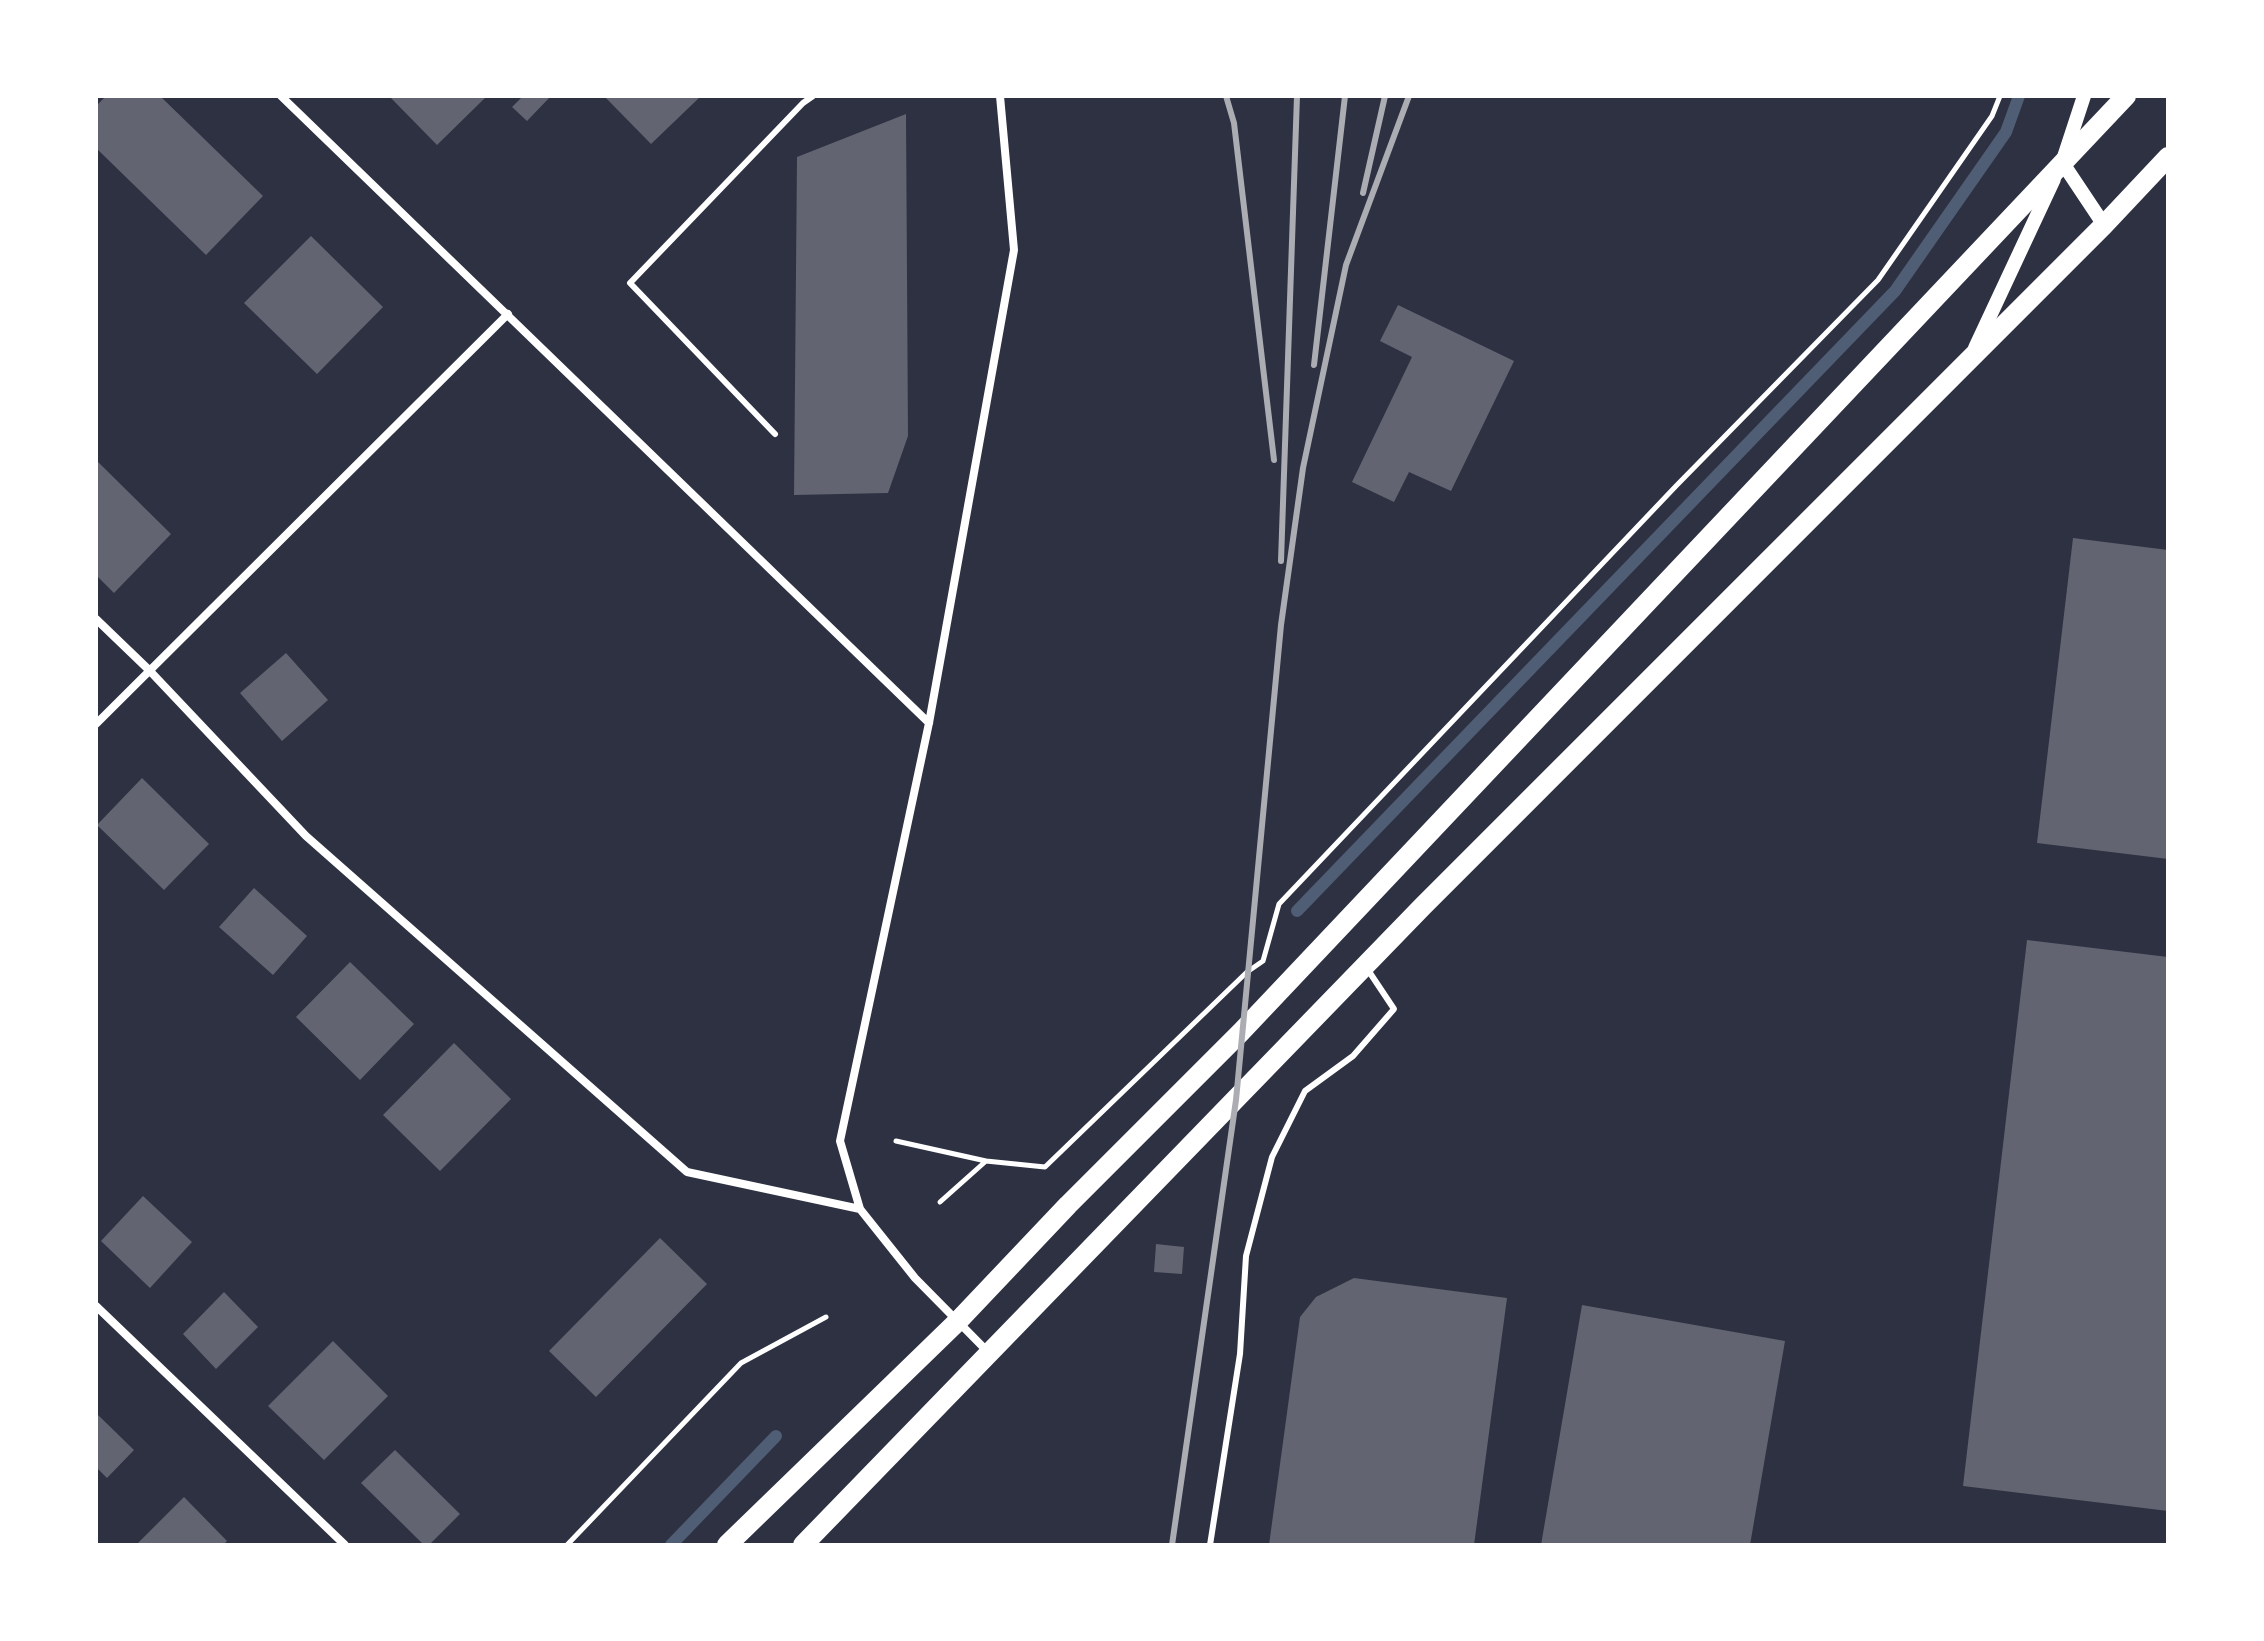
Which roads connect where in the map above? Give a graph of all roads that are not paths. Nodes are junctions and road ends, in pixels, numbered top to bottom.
1 (281, 96) edge
2 (813, 96) edge
3 (1000, 96) edge
4 (2084, 96) edge
5 (2126, 96) edge
6 (2168, 157) edge
7 (2062, 162) junction
8 (2104, 225) junction
9 (508, 314) junction
10 (1969, 360) junction
11 (775, 434) dead end
12 (96, 619) edge
13 (149, 670) junction
14 (929, 723) junction
15 (96, 724) edge
16 (1365, 966) junction
17 (860, 1209) junction
18 (96, 1306) edge
19 (959, 1320) junction
20 (988, 1352) junction
21 (345, 1545) edge
22 (727, 1545) edge
23 (803, 1545) edge
24 (1210, 1545) edge

1 - 9 street
2 - 11 lane
3 - 14 street
4 - 7 street
5 - 7 main road
6 - 8 main road
7 - 8 street
7 - 10 street
7 - 19 main road
8 - 10 main road
9 - 13 street
9 - 14 street
10 - 16 main road
12 - 13 street
13 - 15 street
13 - 17 street
14 - 17 street
16 - 20 main road
16 - 24 lane
17 - 19 street
18 - 21 street
19 - 20 street
19 - 22 main road
20 - 23 main road

